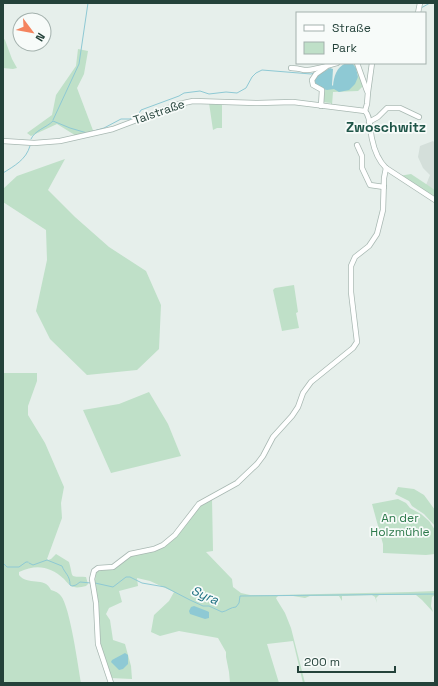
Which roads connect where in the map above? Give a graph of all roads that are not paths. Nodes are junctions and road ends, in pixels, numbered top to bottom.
1 (334, 64) edge
2 (357, 64) edge
3 (372, 64) edge
4 (326, 67) junction
5 (291, 68) dead end
6 (368, 92) junction
7 (321, 106) junction
8 (365, 111) junction
9 (419, 117) dead end
10 (369, 122) junction
11 (3, 141) edge
12 (357, 146) dead end
13 (386, 168) junction
14 (384, 187) junction
15 (435, 200) edge
16 (111, 683) edge

1 - 4 street
2 - 6 street
3 - 6 street
4 - 5 street
4 - 7 street
6 - 8 street
7 - 8 street, Talstraße
7 - 11 street, Talstraße
8 - 10 street
9 - 10 street
10 - 13 street
12 - 14 street
13 - 14 street
13 - 15 street
14 - 16 street

